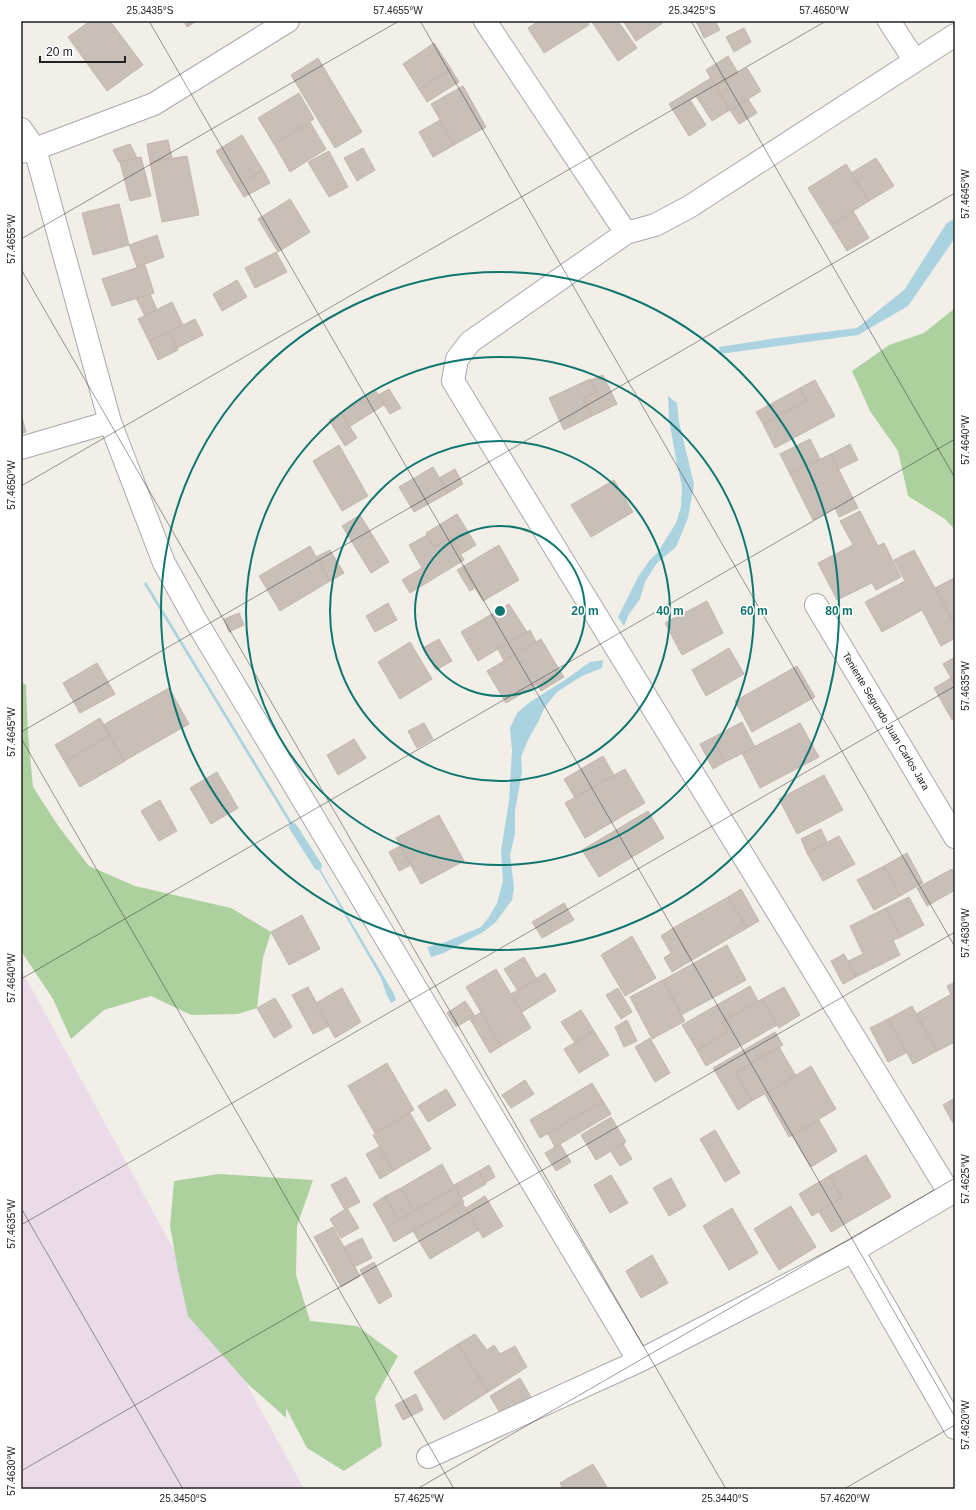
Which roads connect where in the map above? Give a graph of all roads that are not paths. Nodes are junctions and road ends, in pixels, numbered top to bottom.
1 (288, 21) edge
2 (485, 21) edge
3 (889, 21) edge
4 (955, 35) edge
5 (915, 62) junction
6 (21, 129) edge
7 (28, 151) edge
8 (626, 233) junction
9 (110, 422) junction
10 (21, 448) edge
11 (816, 605) dead end
12 (955, 837) edge
13 (952, 1193) edge
14 (853, 1251) junction
15 (639, 1361) junction
16 (955, 1428) edge
17 (428, 1457) dead end

1 - 7 street
2 - 8 street
3 - 5 street
4 - 5 street
5 - 8 street
6 - 7 street
7 - 9 street
8 - 13 street
9 - 10 street
9 - 15 street
11 - 12 street, Teniente Segundo Juan Carlos Jara
13 - 14 street
14 - 15 street
14 - 16 street
15 - 17 street

